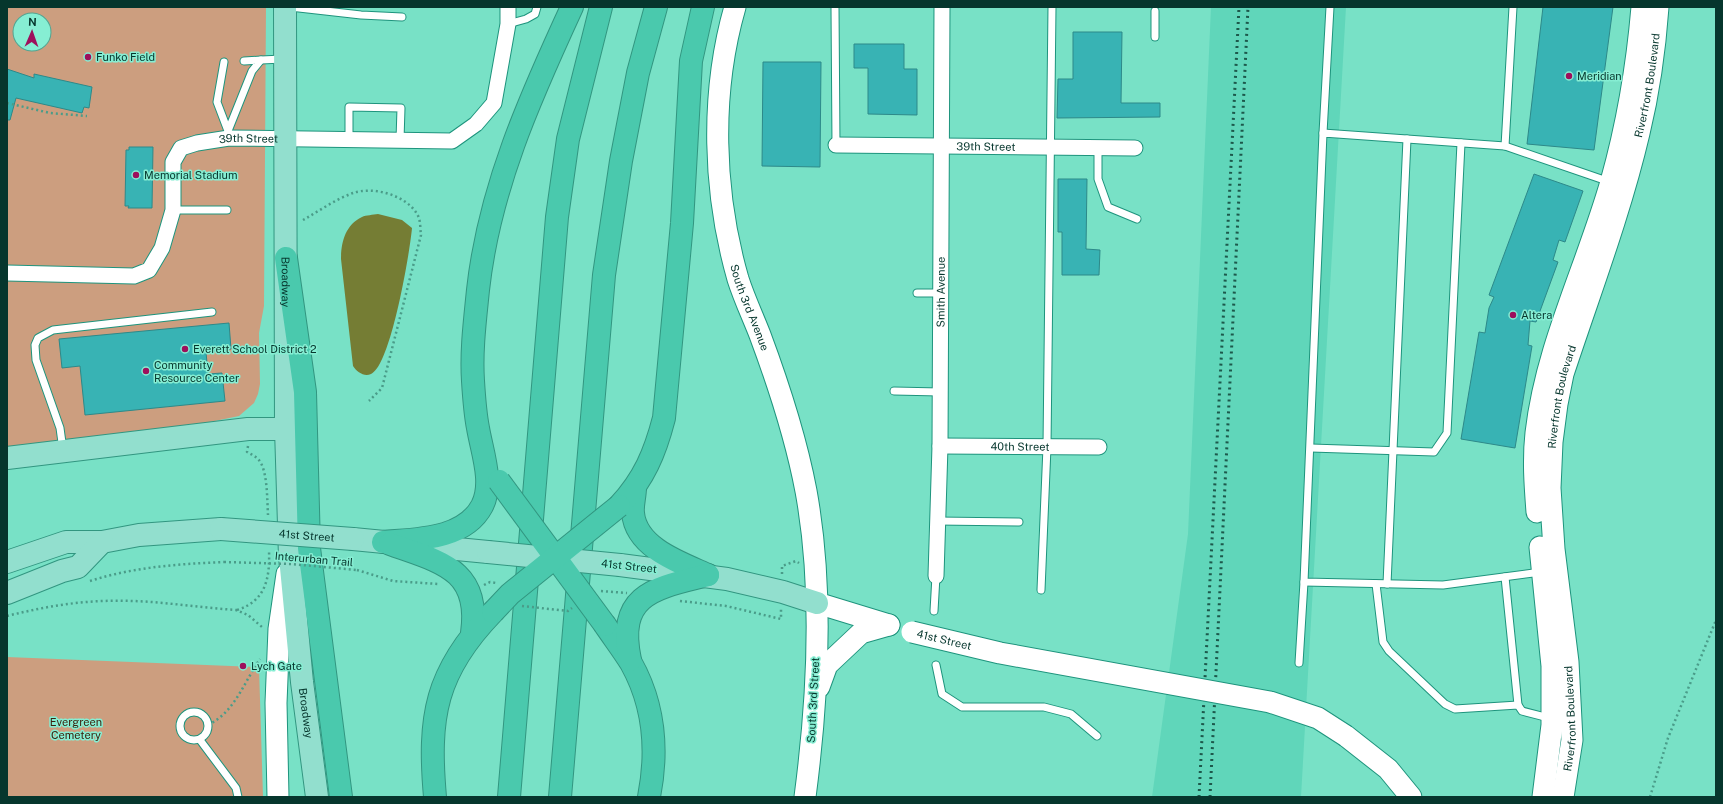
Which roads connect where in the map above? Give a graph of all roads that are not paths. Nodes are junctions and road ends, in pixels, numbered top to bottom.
1 (285, 7) edge
2 (290, 7) edge
3 (508, 7) edge
4 (537, 7) edge
5 (572, 7) edge
6 (601, 7) edge
7 (656, 7) edge
8 (703, 7) edge
9 (735, 7) edge
10 (835, 7) edge
11 (942, 7) edge
12 (1052, 7) edge
13 (1330, 7) edge
14 (1513, 7) edge
15 (1642, 7) edge
16 (1658, 7) edge
17 (1155, 11) dead end
18 (402, 17) dead end
19 (508, 24) junction
20 (1155, 37) dead end
21 (285, 59) junction
22 (261, 60) junction
23 (244, 61) dead end
24 (224, 62) dead end
25 (1322, 133) junction
26 (229, 134) junction
27 (285, 138) junction
28 (349, 139) junction
29 (1407, 139) junction
30 (400, 140) junction
31 (1461, 143) junction
32 (836, 145) joint
33 (941, 146) junction
34 (1505, 146) junction
35 (1051, 147) junction
36 (1098, 148) junction
37 (1135, 148) dead end
38 (1617, 185) junction
39 (173, 210) junction
40 (228, 210) dead end
41 (1137, 219) dead end
42 (286, 258) junction
43 (7, 273) edge
44 (917, 293) dead end
45 (941, 293) junction
46 (212, 312) dead end
47 (894, 391) dead end
48 (940, 392) junction
49 (286, 429) junction
50 (940, 446) junction
51 (1047, 447) junction
52 (1100, 447) dead end
53 (1311, 448) junction
54 (63, 451) junction
55 (1392, 451) junction
56 (7, 458) edge
57 (485, 458) junction
58 (635, 488) junction
59 (937, 521) junction
60 (1019, 522) dead end
61 (102, 542) junction
62 (383, 542) junction
63 (290, 557) junction
64 (555, 559) junction
65 (7, 562) edge
66 (1550, 571) junction
67 (708, 575) junction
68 (936, 576) joint
69 (1505, 577) junction
70 (1304, 582) junction
71 (1376, 584) junction
72 (1387, 584) junction
73 (1041, 590) dead end
74 (7, 593) edge
75 (817, 603) junction
76 (934, 611) dead end
77 (889, 625) junction
78 (472, 633) junction
79 (630, 662) junction
80 (1299, 663) dead end
81 (936, 665) dead end
82 (815, 696) junction
83 (1518, 705) junction
84 (1552, 719) junction
85 (1097, 736) dead end
86 (200, 740) junction
87 (238, 797) edge
88 (278, 797) edge
89 (317, 797) edge
90 (342, 797) edge
91 (435, 797) edge
92 (509, 797) edge
93 (560, 797) edge
94 (649, 797) edge
95 (805, 797) edge
96 (1412, 797) edge
97 (1543, 797) edge
98 (1563, 797) edge

1 - 21 main road, Broadway
2 - 18 lane
3 - 19 street, 39th Street
4 - 19 lane
5 - 57 highway
6 - 92 highway
7 - 93 highway
8 - 58 highway
9 - 75 street, South 3rd Avenue
10 - 32 lane
11 - 33 street, Smith Avenue
12 - 35 lane
13 - 25 lane
14 - 34 lane
15 - 38 street, Riverfront Boulevard
16 - 38 street, Riverfront Boulevard
17 - 20 lane
19 - 30 street, 39th Street
21 - 22 lane
21 - 27 main road, Broadway
22 - 23 lane
22 - 26 lane
24 - 26 lane
25 - 29 lane
25 - 53 lane
26 - 27 street, 39th Street
26 - 39 street, 39th Street
27 - 28 street, 39th Street
27 - 42 main road, Broadway
28 - 30 street, 39th Street
28 - 30 lane
29 - 31 lane
29 - 55 lane
31 - 34 lane
31 - 55 lane
32 - 33 street, 39th Street
33 - 35 street, 39th Street
33 - 45 street, Smith Avenue
34 - 38 lane
35 - 36 street, 39th Street
35 - 51 lane
36 - 37 street, 39th Street
36 - 41 lane
38 - 66 street, Riverfront Boulevard
39 - 40 lane
39 - 43 street, 39th Street
42 - 49 main road, Broadway
42 - 90 highway
44 - 45 lane
45 - 48 street, Smith Avenue
46 - 54 lane
47 - 48 lane
48 - 50 street, Smith Avenue
49 - 54 main road
49 - 63 main road, Broadway
50 - 51 street, 40th Street
50 - 59 street, Smith Avenue
51 - 52 street, 40th Street
51 - 73 lane
53 - 55 lane
53 - 70 lane
54 - 56 main road
55 - 72 lane
57 - 62 highway
57 - 64 highway, bridge
58 - 64 highway, bridge
58 - 67 highway
59 - 60 lane
59 - 68 street, Smith Avenue
61 - 62 main road, 41st Street, bridge
61 - 65 main road, 41st Street
61 - 74 main road
62 - 64 main road, 41st Street, bridge
62 - 78 highway
63 - 88 street, Broadway
63 - 89 main road, Broadway
64 - 67 main road, 41st Street, bridge
64 - 78 highway, bridge
64 - 79 highway, bridge
66 - 69 lane
66 - 84 street, Riverfront Boulevard
66 - 98 street, Riverfront Boulevard
67 - 75 main road, 41st Street
67 - 79 highway
68 - 76 lane
69 - 72 lane
69 - 83 lane
70 - 71 lane
70 - 80 lane
71 - 72 lane
71 - 83 lane
75 - 77 street, 41st Street
75 - 82 street, South 3rd Street
77 - 82 street
77 - 96 street, 41st Street, bridge
78 - 91 highway
79 - 94 highway
81 - 85 lane
82 - 95 street, South 3rd Street
83 - 84 lane
84 - 97 street, Riverfront Boulevard
86 - 86 lane
86 - 87 lane

